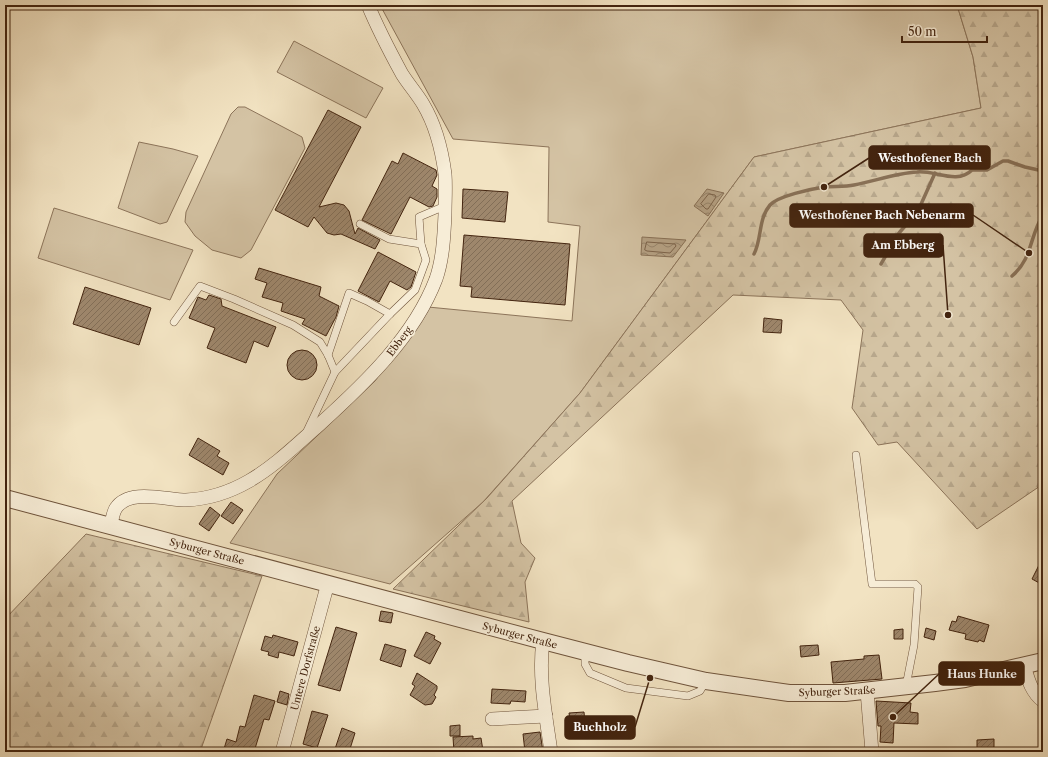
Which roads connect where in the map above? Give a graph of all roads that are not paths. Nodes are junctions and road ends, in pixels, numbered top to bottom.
1 (368, 5) edge
2 (445, 206) junction
3 (360, 224) dead end
4 (421, 244) junction
5 (390, 314) junction
6 (174, 322) dead end
7 (328, 355) junction
8 (335, 372) junction
9 (305, 437) junction
10 (856, 455) dead end
11 (5, 498) edge
12 (111, 525) junction
13 (328, 583) junction
14 (543, 641) junction
15 (585, 652) junction
16 (1043, 661) edge
17 (1024, 665) junction
18 (706, 682) junction
19 (906, 687) junction
20 (867, 691) junction
21 (1043, 701) edge
22 (546, 716) junction
23 (492, 720) dead end
24 (282, 752) edge
25 (551, 752) edge
26 (872, 752) edge

1 - 2 street, Ebberg
2 - 4 lane
2 - 9 street, Ebberg
3 - 4 lane
4 - 5 lane
5 - 7 lane
5 - 8 lane
6 - 7 lane
7 - 8 lane
8 - 9 lane
9 - 12 street, Ebberg
10 - 19 lane
11 - 12 street, Syburger Straße
12 - 13 street, Syburger Straße
13 - 14 street, Syburger Straße
13 - 24 street, Untere Dorfstraße
14 - 15 street, Syburger Straße
14 - 22 street
15 - 18 street, Syburger Straße
15 - 18 lane
16 - 17 street, Syburger Straße
17 - 19 street, Syburger Straße
17 - 21 street
18 - 20 street, Syburger Straße
19 - 20 street, Syburger Straße
20 - 26 street
22 - 23 street
22 - 25 street

